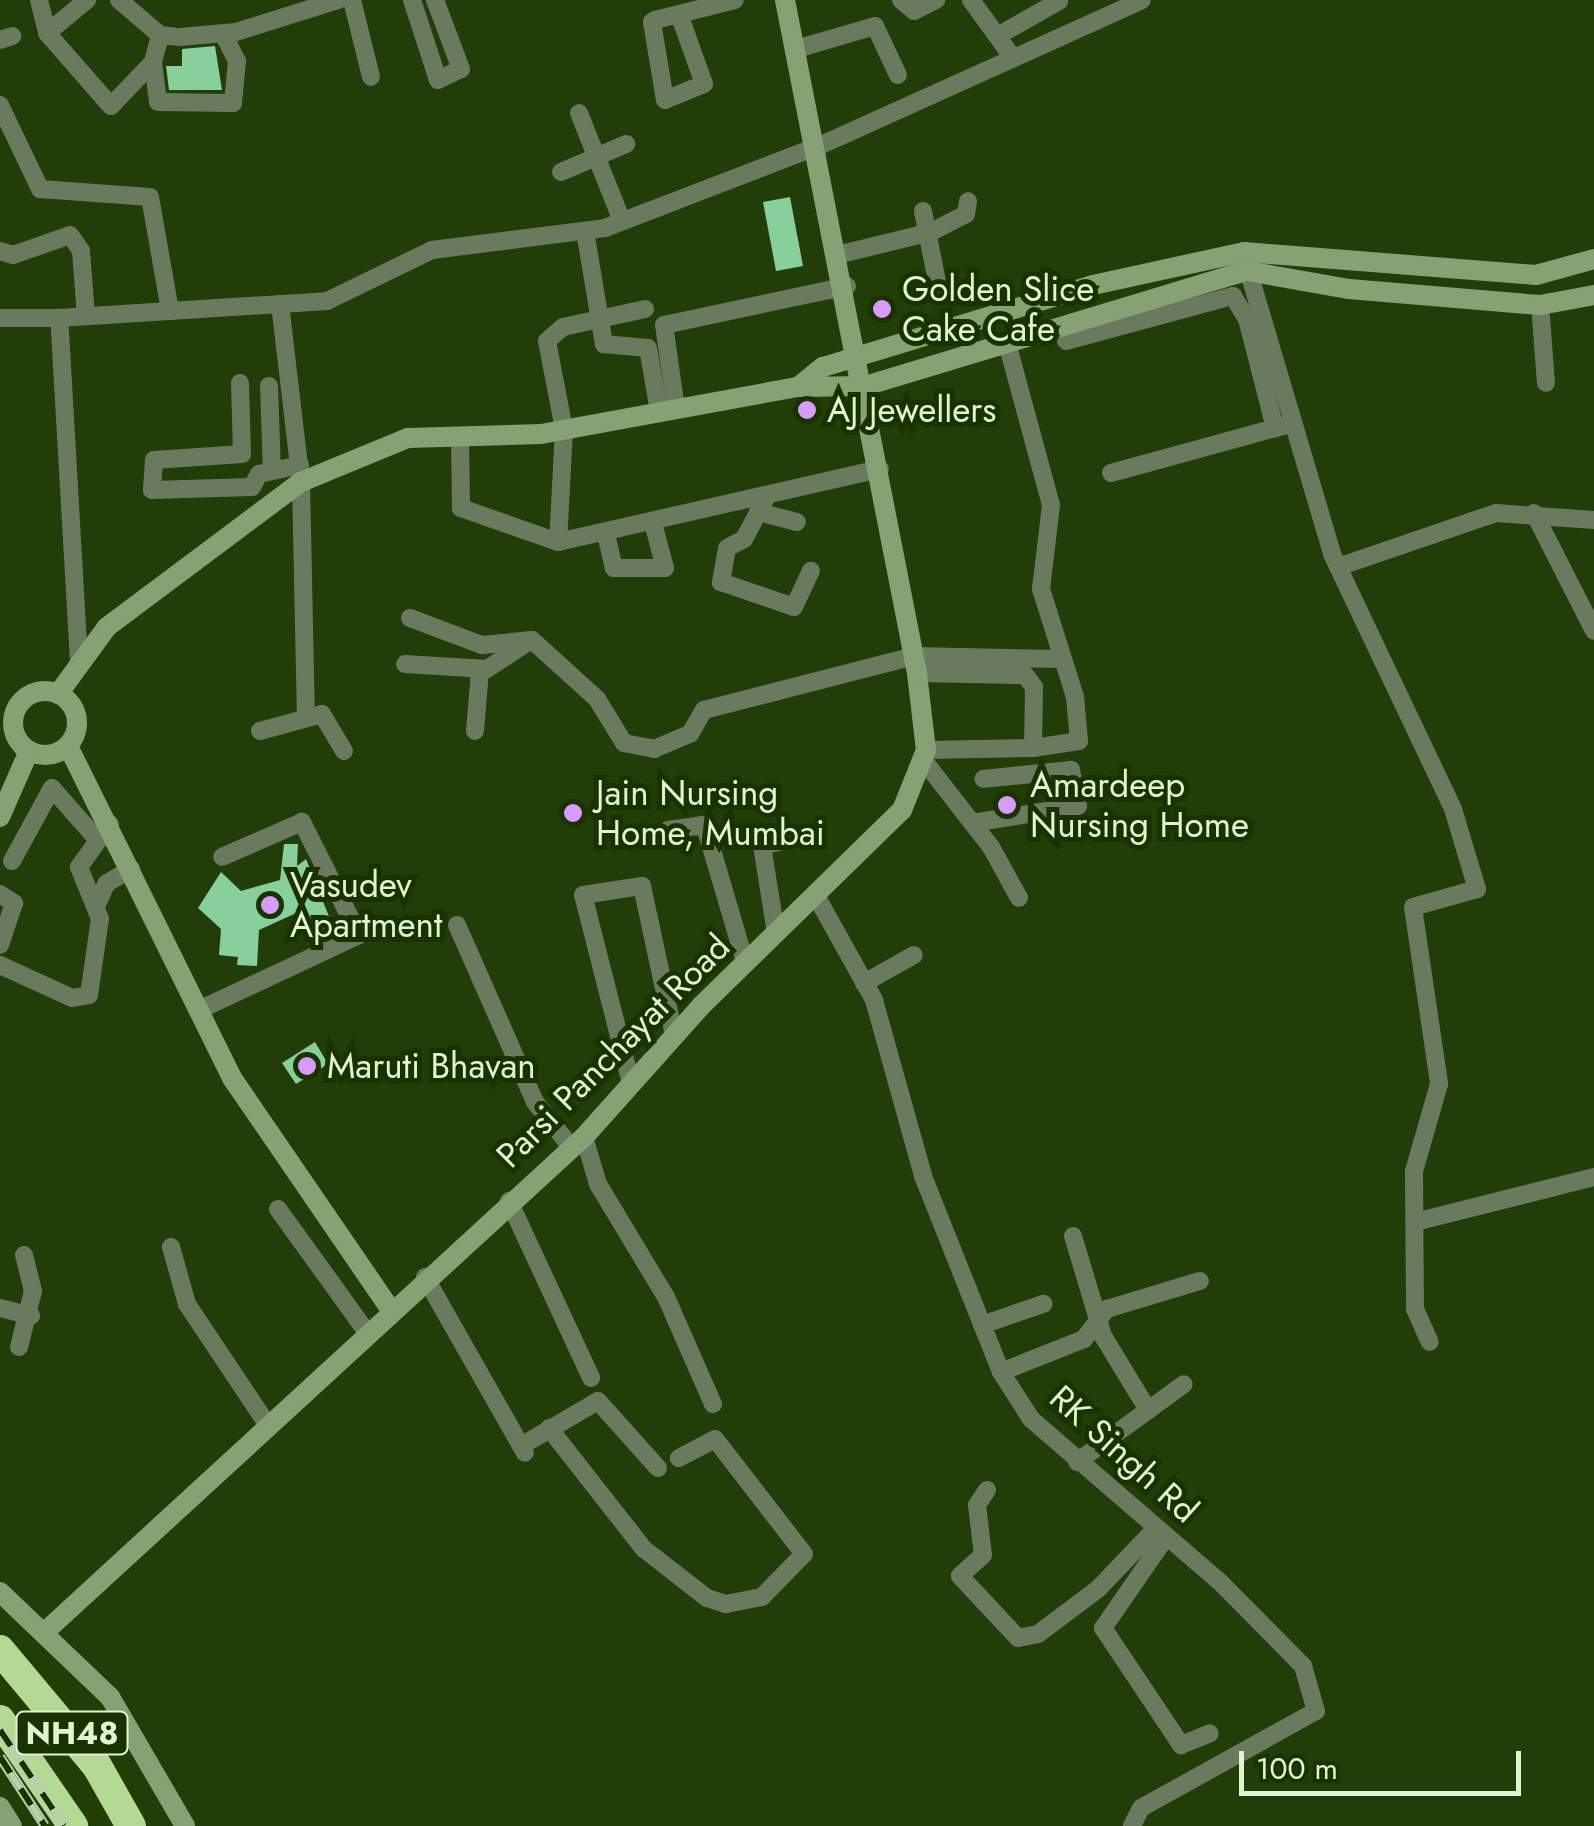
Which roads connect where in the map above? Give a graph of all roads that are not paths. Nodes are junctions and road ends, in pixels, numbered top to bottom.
1 (38, 0) edge
2 (87, 0) edge
3 (120, 0) edge
4 (338, 0) edge
5 (352, 0) edge
6 (412, 0) edge
7 (435, 0) edge
8 (735, 0) edge
9 (784, 0) edge
10 (901, 0) edge
11 (936, 0) edge
12 (971, 0) edge
13 (1060, 0) edge
14 (1142, 0) edge
15 (679, 14) junction
16 (1078, 29) junction
17 (48, 33) junction
18 (224, 34) junction
19 (160, 35) junction
20 (1000, 35) junction
21 (796, 49) junction
22 (1013, 58) junction
23 (153, 62) junction
24 (898, 75) dead end
25 (371, 77) dead end
26 (0, 105) edge
27 (578, 113) dead end
28 (626, 144) dead end
29 (819, 146) junction
30 (597, 157) junction
31 (561, 172) dead end
32 (968, 202) dead end
33 (923, 211) dead end
34 (625, 220) junction
35 (585, 230) junction
36 (928, 234) junction
37 (0, 251) edge
38 (840, 254) junction
39 (1594, 259) edge
40 (1246, 261) junction
41 (847, 286) junction
42 (938, 288) dead end
43 (1594, 295) edge
44 (1170, 302) junction
45 (280, 304) junction
46 (1540, 306) junction
47 (645, 309) dead end
48 (170, 311) junction
49 (0, 315) edge
50 (86, 316) junction
51 (59, 318) junction
52 (599, 318) junction
53 (1098, 322) junction
54 (1066, 341) dead end
55 (1007, 343) junction
56 (862, 361) junction
57 (240, 383) dead end
58 (1546, 383) dead end
59 (269, 386) dead end
60 (866, 386) junction
61 (798, 387) junction
62 (667, 410) junction
63 (1284, 426) junction
64 (564, 429) junction
65 (460, 436) junction
66 (880, 469) junction
67 (272, 470) junction
68 (1111, 472) dead end
69 (300, 473) junction
70 (762, 504) junction
71 (1534, 513) junction
72 (1594, 520) edge
73 (796, 522) dead end
74 (653, 523) junction
75 (606, 534) junction
76 (558, 542) junction
77 (1338, 567) junction
78 (812, 572) dead end
79 (410, 618) dead end
80 (1594, 632) edge
81 (532, 640) junction
82 (1063, 659) junction
83 (79, 661) junction
84 (405, 664) dead end
85 (916, 665) junction
86 (480, 670) junction
87 (58, 694) junction
88 (306, 718) junction
89 (6, 728) edge
90 (260, 731) dead end
91 (475, 732) dead end
92 (68, 746) junction
93 (1033, 748) junction
94 (344, 750) dead end
95 (29, 751) junction
96 (925, 756) junction
97 (983, 779) dead end
98 (0, 818) edge
99 (972, 823) junction
100 (668, 830) dead end
101 (103, 831) junction
102 (790, 838) dead end
103 (8, 857) edge
104 (222, 858) dead end
105 (131, 868) junction
106 (0, 894) edge
107 (815, 894) junction
108 (1019, 898) dead end
109 (97, 904) junction
110 (456, 924) dead end
111 (776, 932) junction
112 (0, 945) edge
113 (914, 955) dead end
114 (746, 962) junction
115 (0, 965) edge
116 (864, 983) junction
117 (199, 1010) junction
118 (674, 1036) junction
119 (631, 1083) junction
120 (577, 1142) junction
121 (1594, 1177) edge
122 (510, 1201) junction
123 (278, 1209) dead end
124 (1415, 1222) junction
125 (1073, 1236) dead end
126 (170, 1247) dead end
127 (24, 1255) dead end
128 (426, 1277) junction
129 (1200, 1280) dead end
130 (1042, 1304) dead end
131 (0, 1308) edge
132 (390, 1309) junction
133 (31, 1316) junction
134 (1096, 1318) junction
135 (982, 1325) junction
136 (366, 1331) junction
137 (1430, 1342) dead end
138 (19, 1346) dead end
139 (1001, 1372) junction
140 (591, 1378) dead end
141 (1184, 1384) dead end
142 (714, 1404) dead end
143 (1148, 1410) junction
144 (267, 1424) junction
145 (549, 1428) junction
146 (679, 1458) dead end
147 (1077, 1462) junction
148 (658, 1468) dead end
149 (987, 1490) dead end
150 (1161, 1532) junction
151 (0, 1592) edge
152 (48, 1629) junction
153 (0, 1650) edge
154 (2, 1725) edge
155 (1210, 1733) dead end
156 (0, 1807) edge
157 (12, 1826) edge
158 (73, 1826) edge
159 (131, 1826) edge
160 (185, 1826) edge
161 (1132, 1826) edge

1 - 17 street
2 - 17 street
3 - 19 street
4 - 18 street
5 - 25 street
6 - 7 street
8 - 15 street
9 - 21 main road
10 - 11 street
12 - 20 street
13 - 16 street
13 - 20 street
14 - 16 street
15 - 15 street
16 - 22 street
17 - 23 street
18 - 19 street
18 - 23 street
19 - 23 street
20 - 22 street
21 - 24 street
21 - 29 main road
22 - 29 street
26 - 48 street
27 - 30 street
28 - 30 street
29 - 34 street
29 - 38 main road
30 - 31 street
30 - 34 street
32 - 36 street
33 - 36 street
34 - 35 street
35 - 45 street
35 - 52 street
36 - 38 street
36 - 42 street
37 - 50 street
38 - 41 main road
39 - 40 main road
40 - 44 main road
40 - 46 main road
40 - 56 main road
40 - 63 street
41 - 56 main road
41 - 62 street
43 - 46 main road
44 - 53 main road
44 - 63 street
45 - 48 street
45 - 69 street
46 - 58 street
47 - 52 street
48 - 50 street
49 - 51 street
50 - 51 street
51 - 83 street
52 - 62 street
52 - 64 street
53 - 54 street
53 - 55 main road
55 - 60 main road
55 - 82 street
56 - 60 main road
56 - 61 main road
57 - 67 street
59 - 67 street
60 - 61 main road
60 - 66 main road
61 - 62 main road
62 - 64 main road
63 - 68 street
63 - 77 street
64 - 65 main road
64 - 76 street
65 - 69 main road
65 - 76 street
66 - 70 street
66 - 85 main road
67 - 69 street
69 - 83 main road
69 - 88 street
70 - 73 street
70 - 74 street
70 - 78 street
71 - 72 street
71 - 77 street
71 - 80 street
74 - 75 street
74 - 75 street
75 - 76 street
77 - 124 street
79 - 81 street
81 - 85 street
81 - 86 street
82 - 85 street
82 - 93 street
83 - 87 main road
84 - 86 street
85 - 93 street
85 - 96 main road
86 - 91 street
87 - 89 main road
87 - 92 main road
88 - 90 street
88 - 94 street
89 - 95 main road
92 - 95 main road
92 - 101 main road
93 - 96 street
95 - 98 main road
96 - 99 street
96 - 107 main road, Parsi Panchayat Road
97 - 99 street
99 - 108 street
100 - 114 street
101 - 103 street
101 - 105 main road
101 - 109 street
102 - 111 street
104 - 117 street
105 - 109 street
105 - 117 main road
106 - 112 street
107 - 111 main road, Parsi Panchayat Road
107 - 116 street, RK Singh Rd
109 - 115 street
110 - 120 street
111 - 114 main road, Parsi Panchayat Road
113 - 116 street
114 - 118 main road, Parsi Panchayat Road
116 - 135 street, RK Singh Rd
117 - 132 main road
118 - 119 main road, Parsi Panchayat Road
118 - 119 street
119 - 120 main road, Parsi Panchayat Road
120 - 122 main road, Parsi Panchayat Road
120 - 142 street
121 - 124 street
122 - 128 main road, Parsi Panchayat Road
122 - 140 street
123 - 136 street
124 - 137 street
125 - 134 street
126 - 144 street
127 - 133 street
128 - 132 main road, Parsi Panchayat Road
128 - 145 street
129 - 134 street
130 - 135 street
131 - 133 street
132 - 136 main road, Parsi Panchayat Road
133 - 138 street
134 - 139 street
134 - 143 street
135 - 139 street, RK Singh Rd
136 - 144 main road, Parsi Panchayat Road
139 - 147 street, RK Singh Rd
141 - 143 street
143 - 147 street
144 - 152 main road, Parsi Panchayat Road
145 - 146 street
145 - 148 street
147 - 150 street, RK Singh Rd
149 - 150 street
150 - 155 street
150 - 161 street, RK Singh Rd
151 - 152 main road
152 - 160 main road
153 - 159 highway, NH48
154 - 158 highway, NH48
156 - 157 main road

